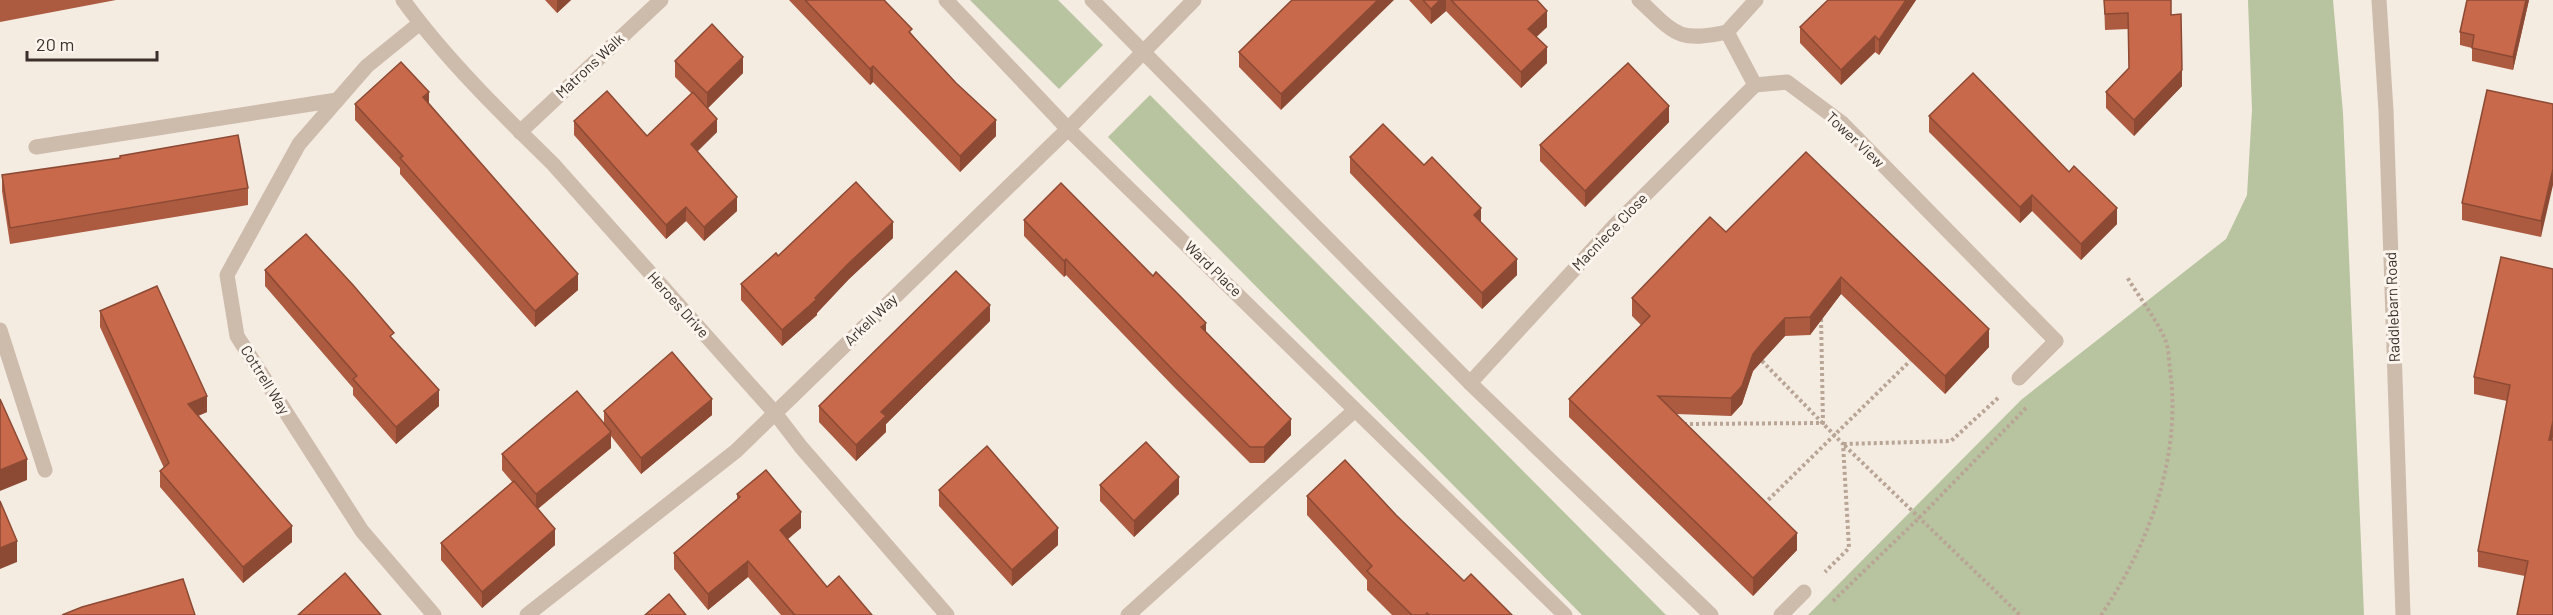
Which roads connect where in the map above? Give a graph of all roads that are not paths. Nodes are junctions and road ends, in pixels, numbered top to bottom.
1 (403, 0) edge
2 (661, 0) edge
3 (946, 0) edge
4 (1092, 0) edge
5 (1194, 0) edge
6 (1639, 0) edge
7 (1756, 0) edge
8 (2379, 0) edge
9 (420, 23) junction
10 (1727, 32) junction
11 (1144, 51) junction
12 (1755, 85) junction
13 (337, 100) junction
14 (1068, 129) junction
15 (519, 132) junction
16 (36, 147) dead end
17 (0, 330) edge
18 (2019, 378) road end
19 (1470, 383) junction
20 (1355, 410) junction
21 (775, 413) junction
22 (45, 470) dead end
23 (1804, 592) road end
24 (434, 615) edge
25 (527, 615) edge
26 (947, 615) edge
27 (1128, 615) edge
28 (1565, 615) edge
29 (1711, 615) edge
30 (1781, 615) edge
31 (2403, 615) edge

1 - 9 street, Heroes Drive
2 - 15 street, Matrons Walk
3 - 14 street
4 - 11 street
5 - 11 street, Arkell Way
6 - 10 street
7 - 10 street
8 - 31 street, Raddlebarn Road
9 - 13 street, Cottrell Way
9 - 15 street, Heroes Drive
10 - 12 street
11 - 14 street, Arkell Way
11 - 19 street
12 - 18 street, Tower View
12 - 19 street, Macniece Close
13 - 16 street
13 - 24 street, Cottrell Way
14 - 20 street, Ward Place
14 - 21 street, Arkell Way
15 - 21 street, Heroes Drive
17 - 22 street
19 - 29 street
20 - 27 street
20 - 28 street, Ward Place
21 - 25 street, Arkell Way
21 - 26 street, Heroes Drive
23 - 30 street

